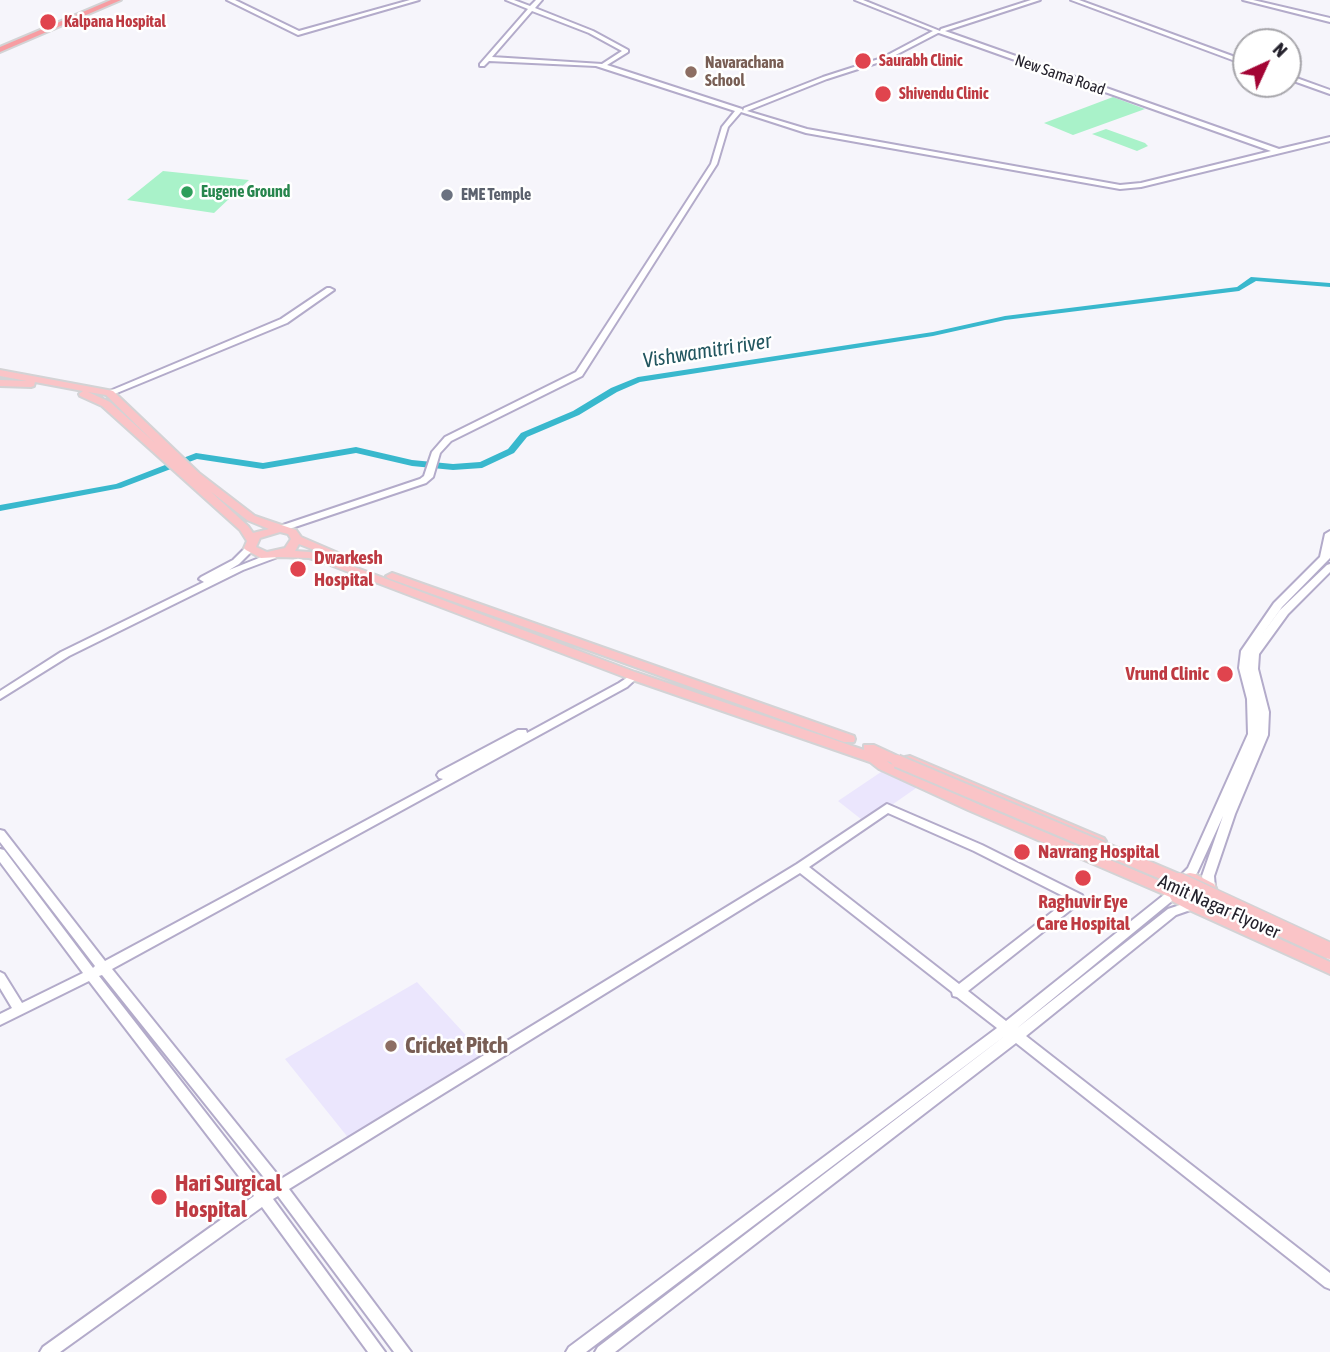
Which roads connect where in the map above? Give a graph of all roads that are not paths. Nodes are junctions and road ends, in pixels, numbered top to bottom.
1 (110, 0) edge
2 (117, 0) edge
3 (230, 0) edge
4 (415, 0) edge
5 (502, 0) edge
6 (509, 0) edge
7 (538, 0) edge
8 (858, 0) edge
9 (864, 0) edge
10 (1035, 0) edge
11 (1074, 0) edge
12 (1246, 0) edge
13 (1252, 0) edge
14 (523, 6) junction
15 (532, 10) junction
16 (1330, 19) edge
17 (926, 25) junction
18 (940, 31) junction
19 (0, 48) edge
20 (1232, 58) edge
21 (601, 64) junction
22 (1302, 83) edge
23 (1330, 92) edge
24 (745, 110) junction
25 (1330, 137) edge
26 (1274, 150) junction
27 (331, 290) dead end
28 (0, 377) edge
29 (31, 382) junction
30 (109, 393) junction
31 (97, 398) junction
32 (161, 449) junction
33 (190, 477) junction
34 (432, 477) junction
35 (280, 529) junction
36 (1330, 534) edge
37 (297, 539) junction
38 (251, 543) junction
39 (277, 555) junction
40 (1330, 567) edge
41 (185, 592) junction
42 (631, 675) junction
43 (0, 689) edge
44 (0, 696) edge
45 (877, 756) junction
46 (896, 763) junction
47 (0, 834) edge
48 (0, 853) edge
49 (801, 867) junction
50 (1184, 878) junction
51 (1209, 888) junction
52 (1174, 893) junction
53 (1192, 905) junction
54 (1330, 944) edge
55 (1330, 951) edge
56 (1330, 958) edge
57 (1330, 968) edge
58 (95, 969) junction
59 (0, 977) edge
60 (958, 992) junction
61 (18, 1007) junction
62 (0, 1012) edge
63 (0, 1020) edge
64 (1010, 1033) junction
65 (279, 1188) junction
66 (263, 1198) junction
67 (1330, 1282) edge
68 (48, 1352) edge
69 (377, 1352) edge
70 (403, 1352) edge
71 (574, 1352) edge
72 (603, 1352) edge

1 - 19 highway
2 - 19 highway
3 - 4 street
5 - 14 street
6 - 14 street
7 - 14 street
7 - 15 street
8 - 17 street
9 - 17 street
10 - 18 street
11 - 20 street
12 - 16 street
13 - 16 street
14 - 15 street
15 - 21 street
15 - 21 street
17 - 18 street, New Sama Road
18 - 24 street
18 - 26 street, New Sama Road
21 - 24 street
22 - 23 street
24 - 26 street
24 - 34 street
25 - 26 street
27 - 30 street
28 - 29 main road
28 - 29 main road
29 - 30 main road
29 - 31 main road
30 - 31 main road
30 - 32 main road
31 - 32 main road
32 - 33 main road
33 - 35 main road
33 - 38 main road
34 - 35 street
34 - 37 street
35 - 37 main road
35 - 38 main road
36 - 50 street
37 - 39 main road
37 - 45 main road
38 - 39 main road
38 - 41 street
39 - 41 street
39 - 42 main road
40 - 51 street
41 - 43 street
41 - 44 street
42 - 45 main road
42 - 58 street
45 - 46 main road, Amit Nagar Flyover
45 - 50 main road
45 - 52 main road
46 - 55 main road, Amit Nagar Flyover, bridge
46 - 56 main road, Amit Nagar Flyover, bridge
47 - 58 street
48 - 58 street
49 - 60 street
49 - 60 street
49 - 65 street
50 - 51 main road
50 - 52 main road
51 - 53 main road
51 - 54 main road
52 - 53 main road
52 - 64 street
53 - 57 main road
53 - 64 street
58 - 61 street
58 - 65 street
58 - 66 street
59 - 61 street
60 - 64 street
61 - 62 street
61 - 63 street
64 - 67 street
64 - 71 street
64 - 72 street
65 - 66 street
65 - 70 street
66 - 68 street
66 - 69 street

